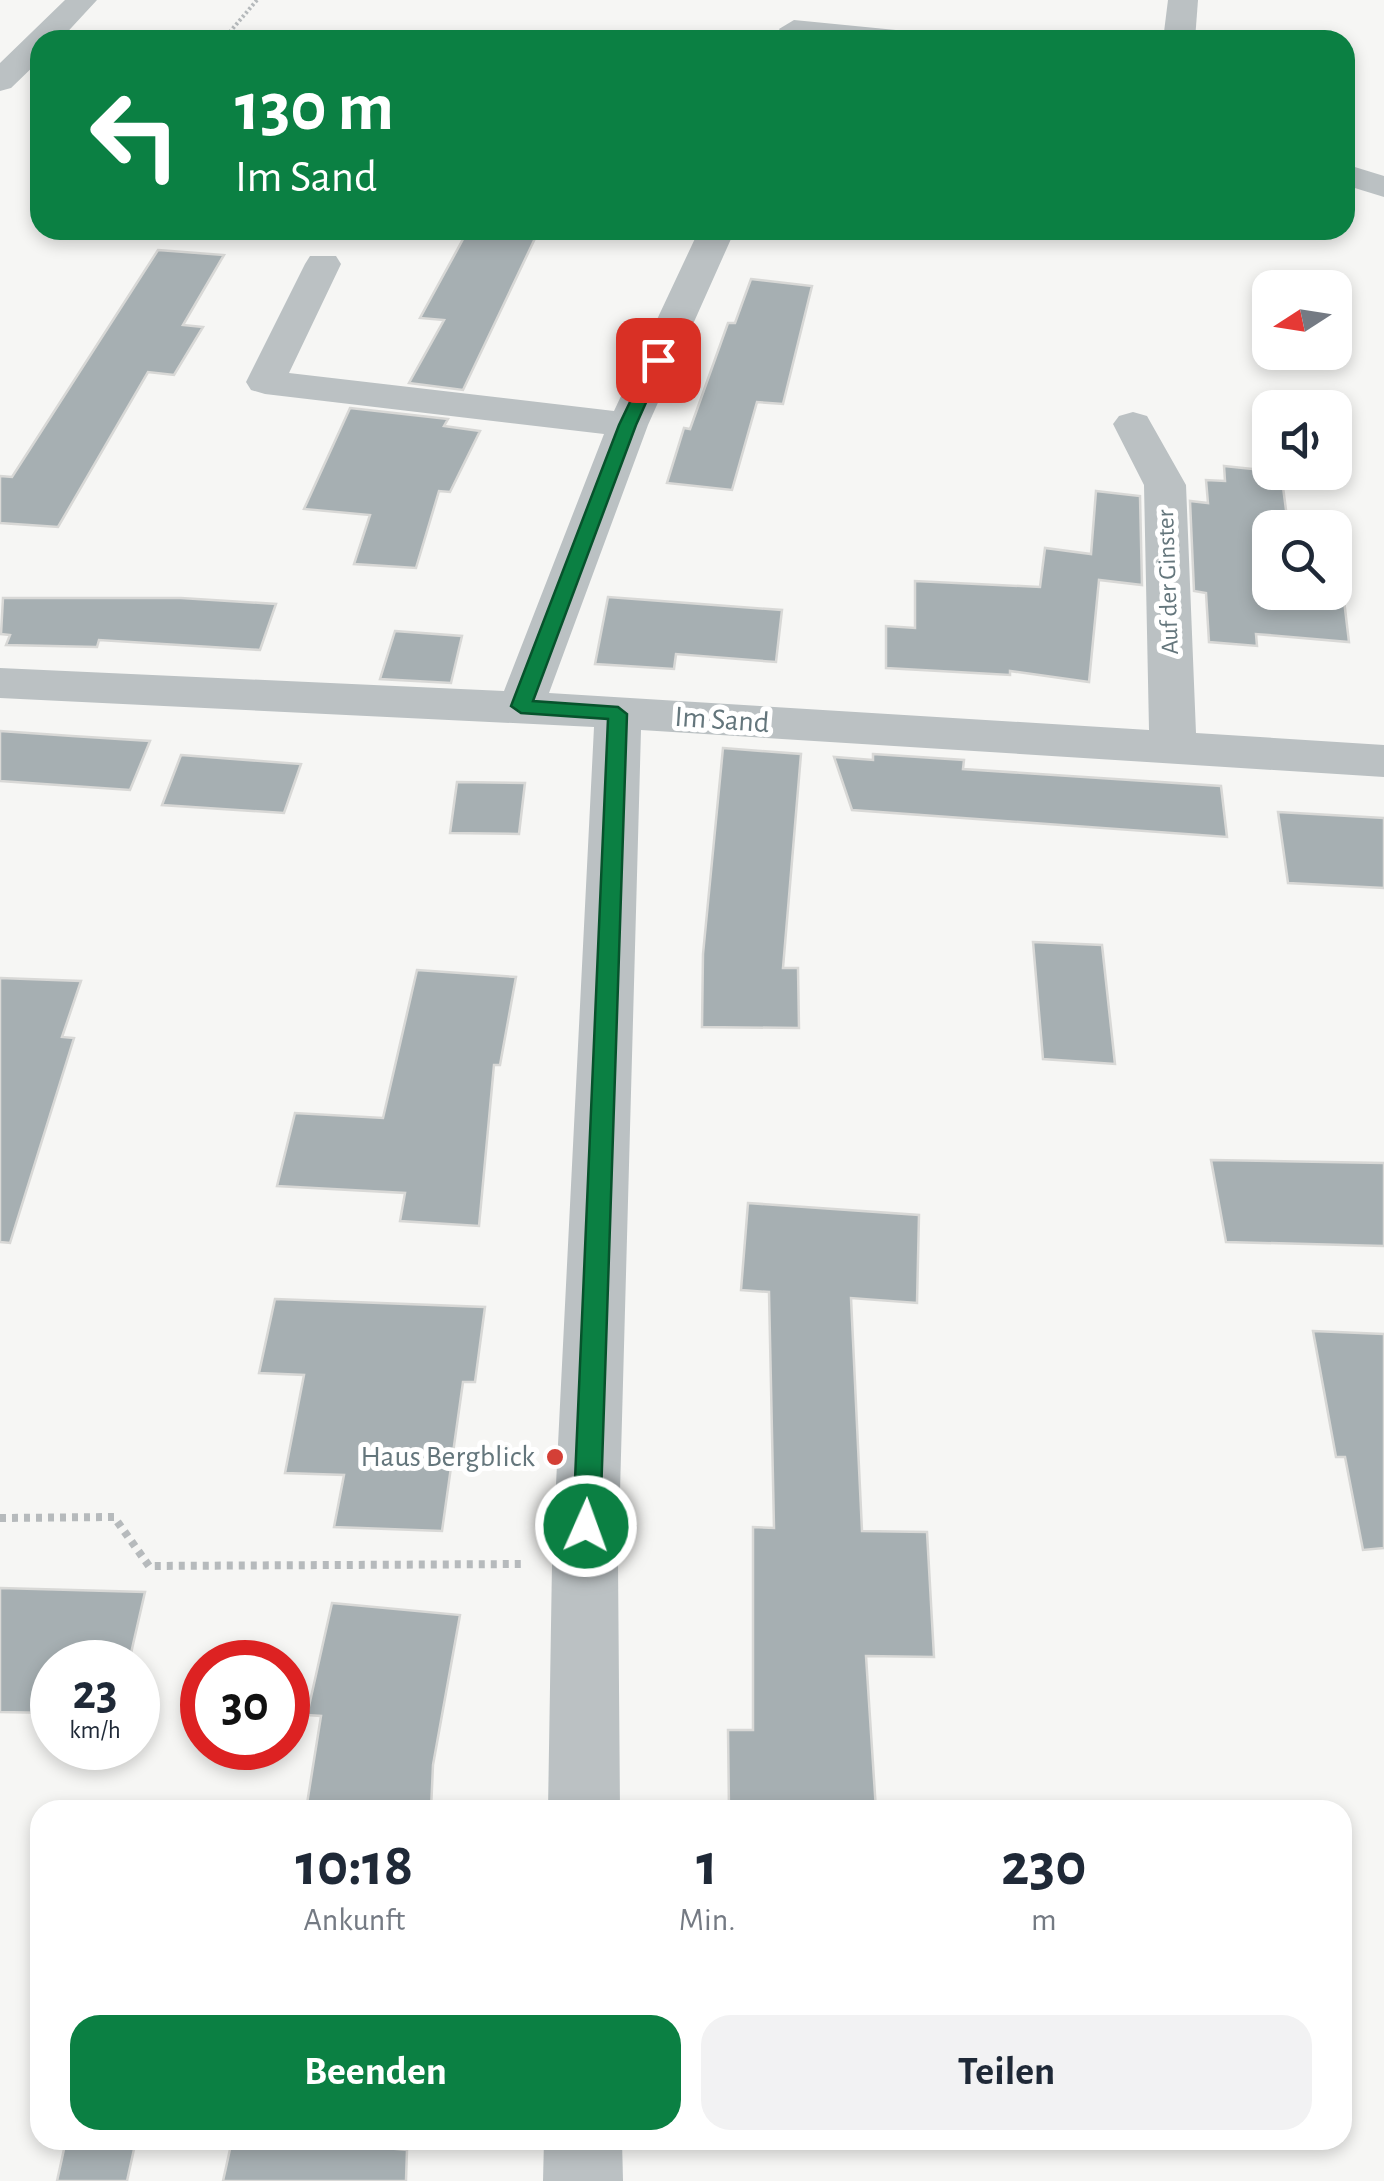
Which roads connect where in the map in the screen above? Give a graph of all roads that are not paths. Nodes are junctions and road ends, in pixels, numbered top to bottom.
1 (82, 0) edge
2 (1182, 0) edge
3 (794, 29) dead end
4 (49, 30) edge
5 (804, 30) edge
6 (1180, 30) edge
7 (30, 47) edge
8 (0, 81) edge
9 (1355, 177) edge
10 (1384, 186) edge
11 (712, 240) edge
12 (323, 264) dead end
13 (1133, 424) dead end
14 (628, 425) junction
15 (0, 683) edge
16 (521, 706) junction
17 (618, 714) junction
18 (1173, 748) junction
19 (1384, 761) edge
20 (584, 1800) edge
21 (583, 2150) edge
22 (582, 2181) edge

1 - 4 street
2 - 6 street
3 - 5 street
7 - 8 street
9 - 10 street
11 - 14 street
12 - 14 street
13 - 18 street, Auf der Ginster
14 - 16 street
15 - 16 street, Im Sand
16 - 17 street, Im Sand
17 - 18 street, Im Sand
17 - 20 street
18 - 19 street, Im Sand
21 - 22 street

